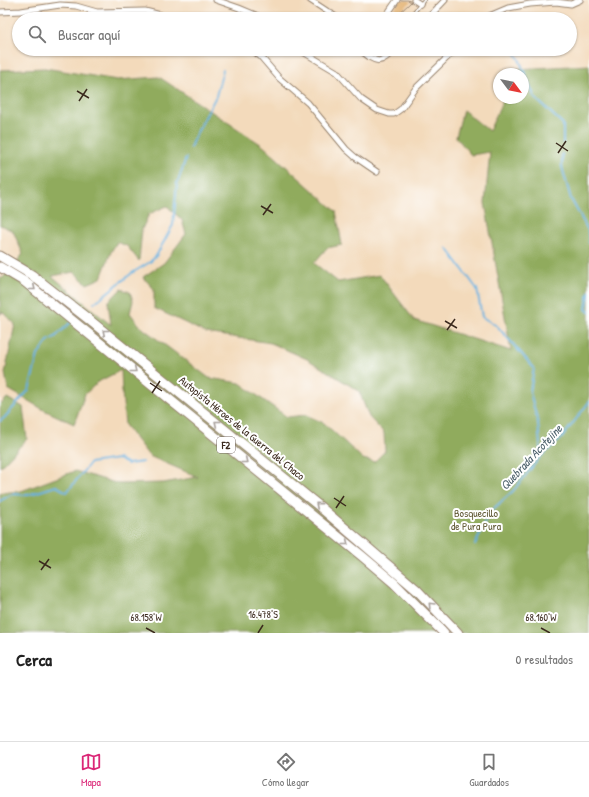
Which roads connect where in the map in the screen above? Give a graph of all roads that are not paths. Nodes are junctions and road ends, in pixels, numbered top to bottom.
1 (216, 0) edge
2 (310, 0) edge
3 (397, 0) edge
4 (414, 0) edge
5 (444, 0) edge
6 (580, 0) edge
7 (422, 2) edge
8 (0, 12) edge
9 (97, 12) edge
10 (97, 12) edge
11 (149, 12) edge
12 (249, 12) edge
13 (330, 12) edge
14 (389, 12) edge
15 (414, 12) edge
16 (433, 12) edge
17 (499, 12) edge
18 (260, 56) edge
19 (310, 56) edge
20 (368, 56) edge
21 (388, 56) edge
22 (449, 56) edge
23 (377, 172) dead end
24 (0, 256) edge
25 (0, 267) edge
26 (444, 633) edge
27 (458, 633) edge

1 - 12 street
2 - 13 street
3 - 14 street
4 - 7 street
5 - 16 street
6 - 17 street
7 - 15 lane
8 - 10 street
9 - 11 street
18 - 23 street
19 - 22 street
20 - 21 street
27 -> 24 highway, Autopista Héroes de la Guerra del Chaco / F2
25 -> 26 highway, F2

